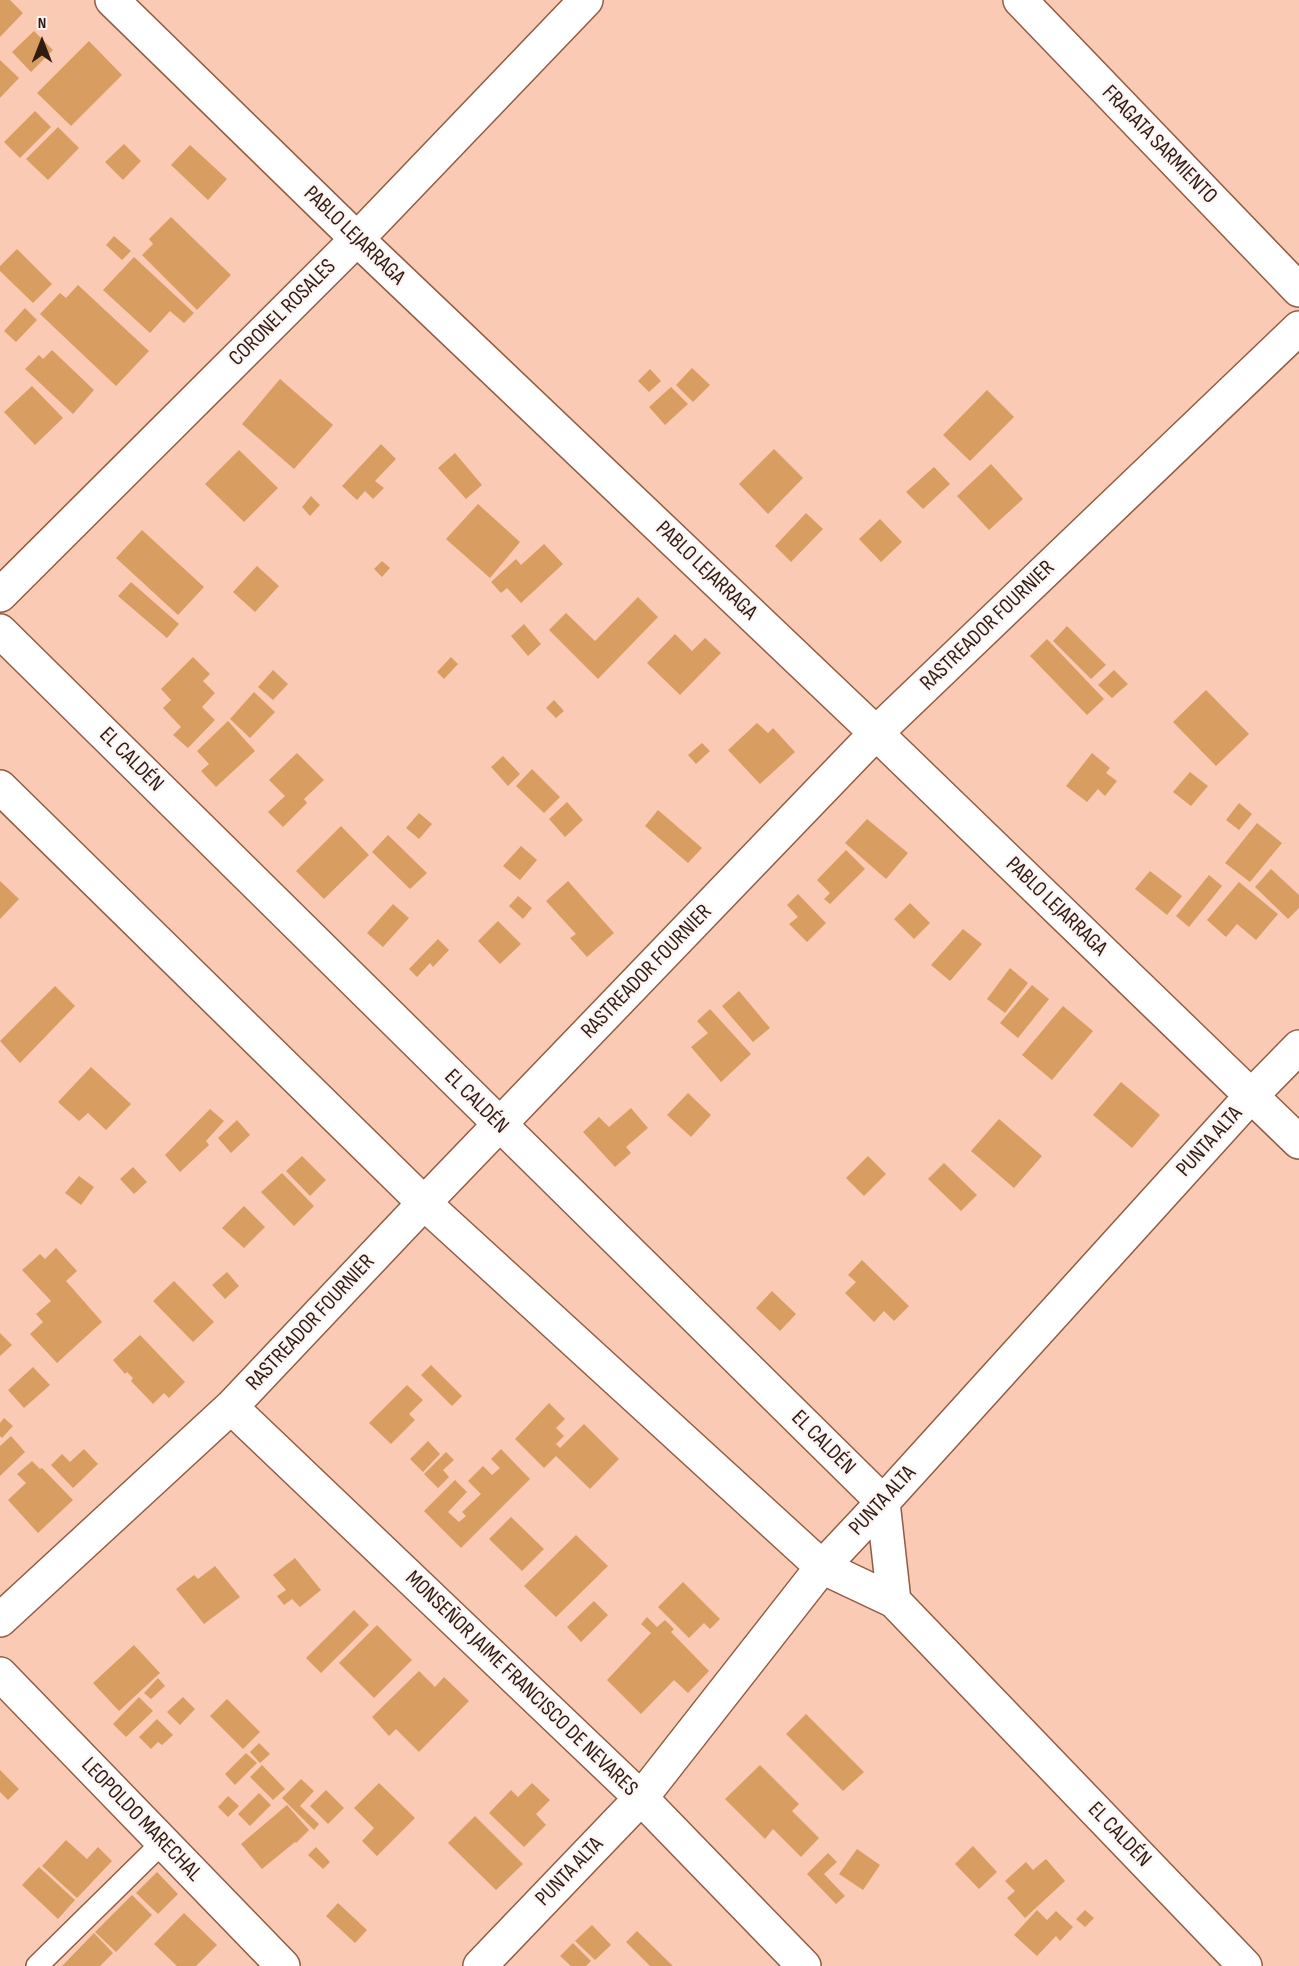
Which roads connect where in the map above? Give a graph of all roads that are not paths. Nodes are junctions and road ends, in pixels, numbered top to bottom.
1 (112, 0) edge
2 (586, 0) edge
3 (1020, 0) edge
4 (357, 239) junction
5 (1299, 290) edge
6 (1299, 328) edge
7 (0, 595) edge
8 (0, 631) edge
9 (876, 733) junction
10 (0, 787) edge
11 (1299, 1047) edge
12 (1251, 1096) junction
13 (500, 1126) junction
14 (1299, 1142) edge
15 (424, 1203) junction
16 (231, 1407) junction
17 (883, 1502) junction
18 (822, 1567) junction
19 (894, 1601) junction
20 (0, 1620) edge
21 (0, 1674) edge
22 (641, 1798) junction
23 (162, 1842) junction
24 (37, 1966) edge
25 (283, 1966) edge
26 (480, 1966) edge
27 (804, 1966) edge
28 (1245, 1966) edge

1 - 4 street, PABLO LEJARRAGA
2 - 4 street, CORONEL ROSALES
3 - 5 street, FRAGATA SARMIENTO
4 - 7 street, CORONEL ROSALES
4 - 9 street, PABLO LEJARRAGA
6 - 9 street, RASTREADOR FOURNIER
8 - 13 street, EL CALDÉN
9 - 12 street, PABLO LEJARRAGA
9 - 13 street, RASTREADOR FOURNIER
10 - 15 street, EL CALDÉN
11 - 12 street, PUNTA ALTA
12 - 14 street, PABLO LEJARRAGA
12 - 17 street, PUNTA ALTA
13 - 15 street, RASTREADOR FOURNIER
13 - 17 street, EL CALDÉN
15 - 16 street, RASTREADOR FOURNIER
15 - 18 street, EL CALDÉN
16 - 20 street, RASTREADOR FOURNIER
16 - 22 street, MONSEÑOR JAIME FRANCISCO DE NEVARES
17 - 18 street, PUNTA ALTA
17 - 19 street
18 - 19 street, EL CALDÉN
18 - 22 street, PUNTA ALTA
19 - 28 street, EL CALDÉN
21 - 23 street, LEOPOLDO MARECHAL
22 - 26 street, PUNTA ALTA
22 - 27 street, MONSEÑOR JAIME FRANCISCO DE NEVARES
23 - 24 lane
23 - 25 street, LEOPOLDO MARECHAL

